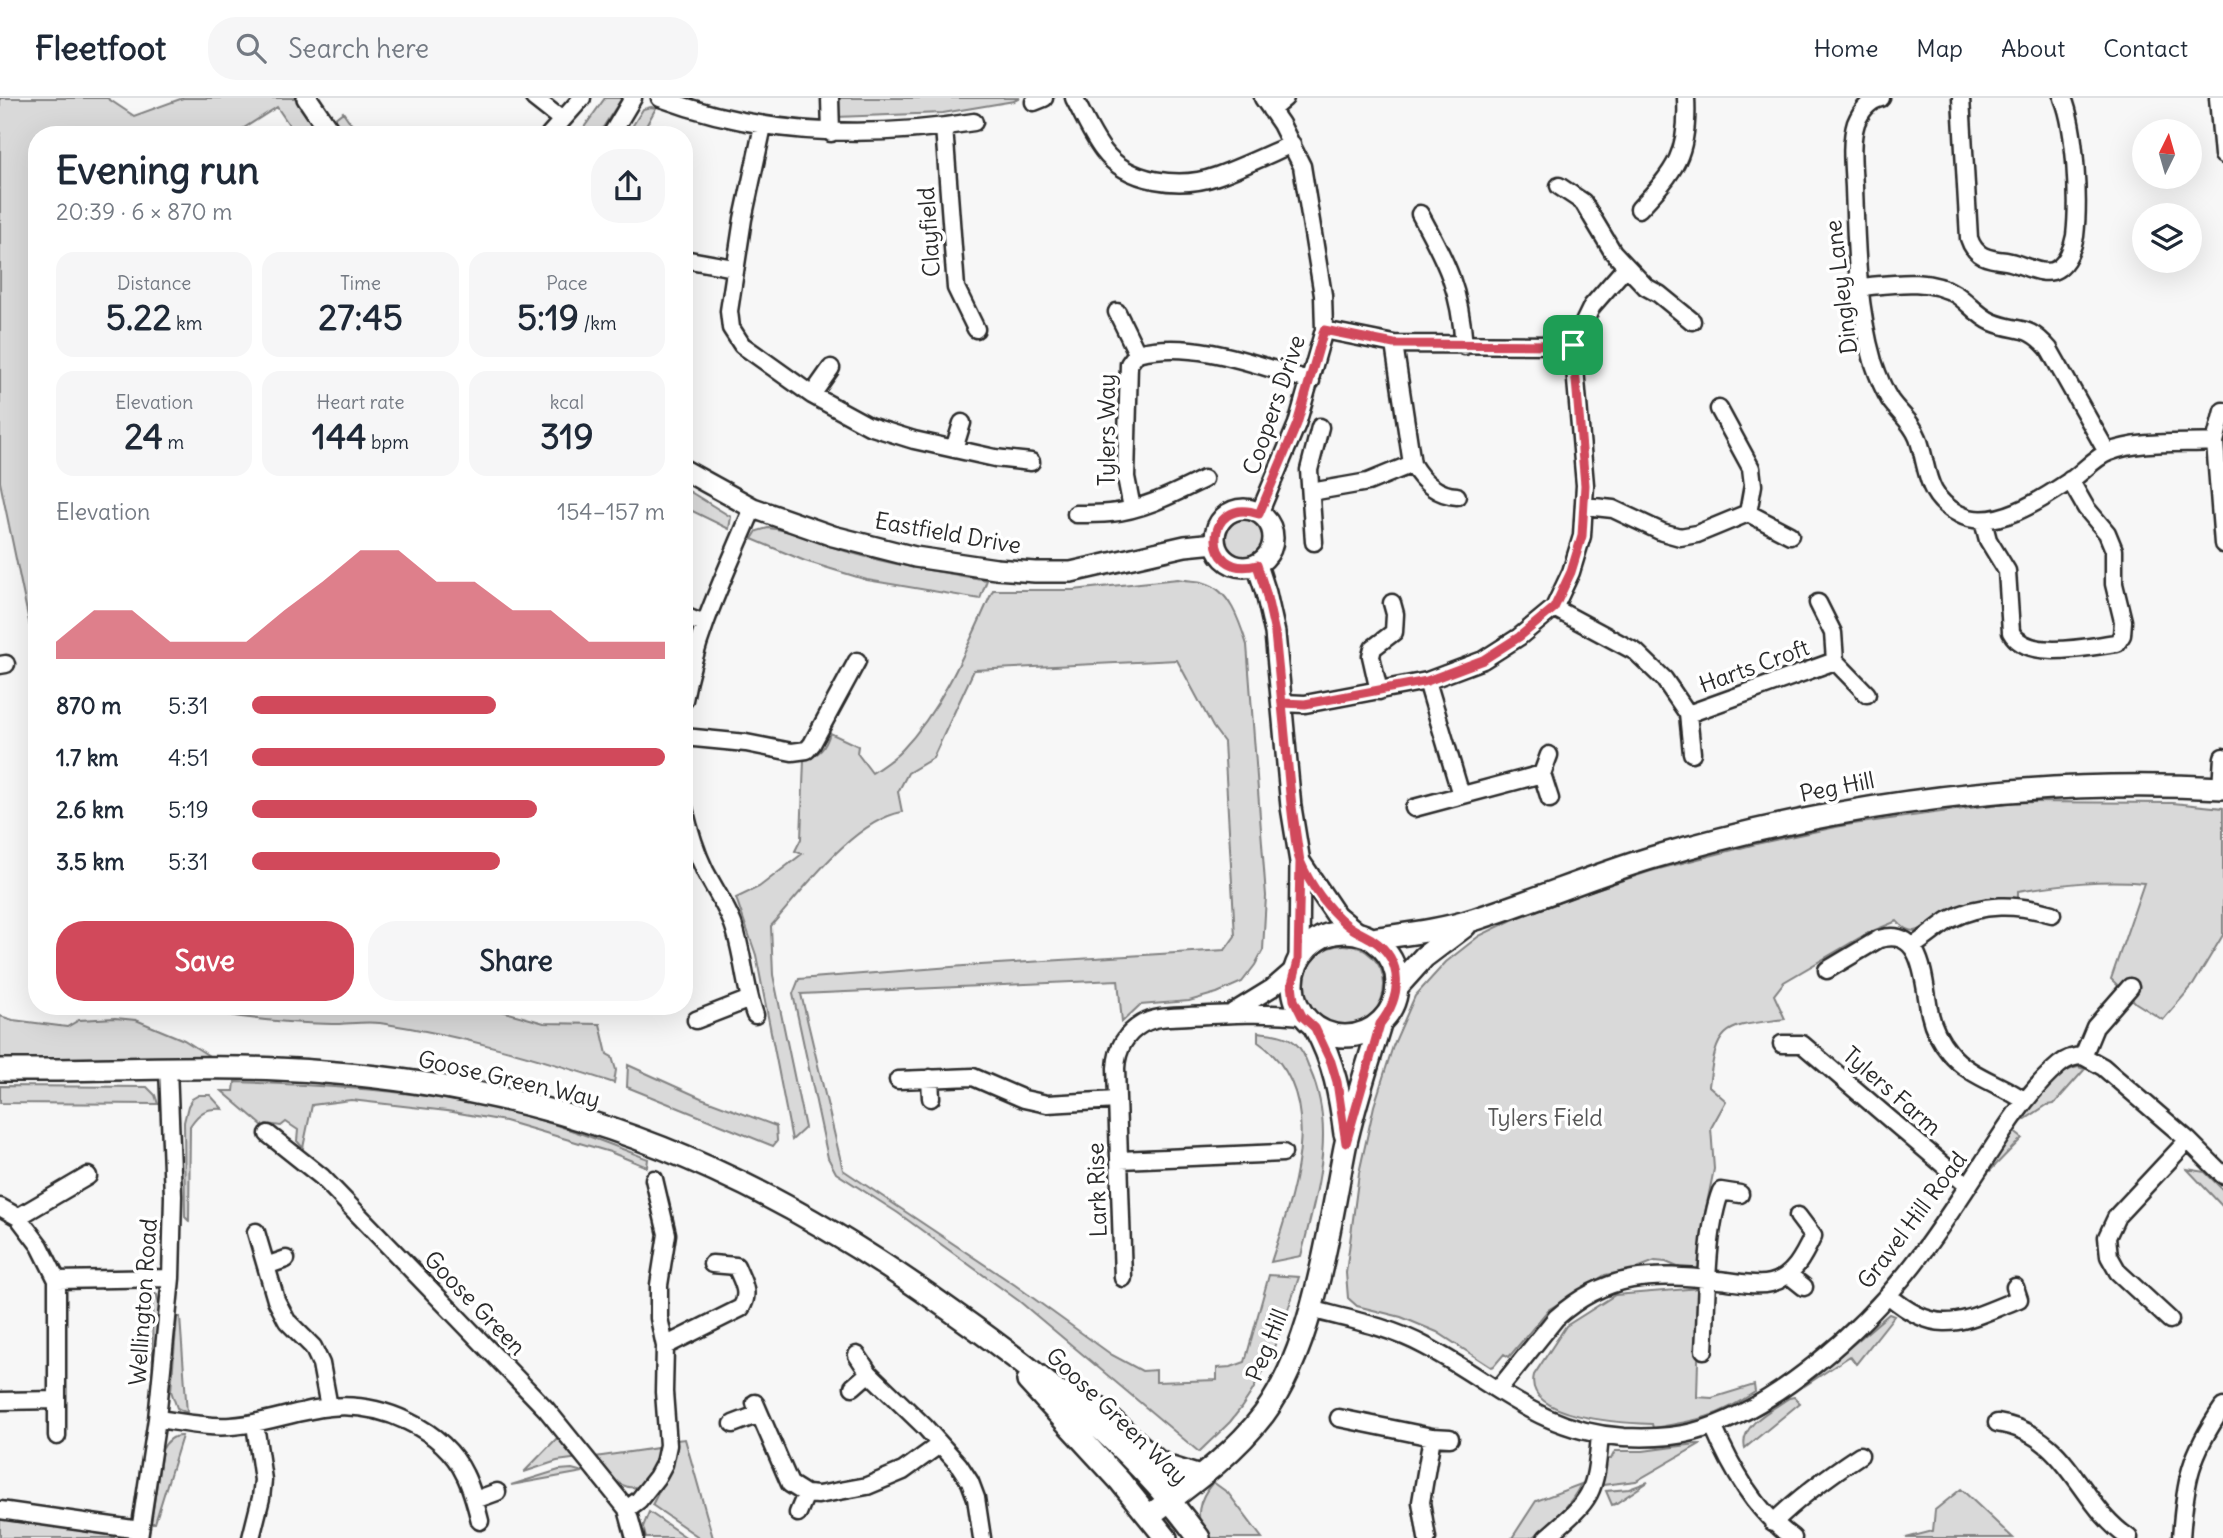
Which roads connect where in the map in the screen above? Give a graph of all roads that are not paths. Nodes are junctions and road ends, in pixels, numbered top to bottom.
1 (307, 98) edge
2 (534, 98) edge
3 (582, 98) edge
4 (633, 98) edge
5 (660, 98) edge
6 (830, 98) edge
7 (1074, 98) edge
8 (1284, 98) edge
9 (1686, 98) edge
10 (1961, 98) edge
11 (2063, 98) edge
12 (2218, 98) edge
13 (1874, 99) edge
14 (682, 102) edge
15 (1267, 104) edge
16 (562, 120) junction
17 (974, 122) dead end
18 (326, 126) edge
19 (557, 126) edge
20 (616, 126) edge
21 (763, 126) junction
22 (944, 127) junction
23 (831, 133) junction
24 (1292, 144) junction
25 (2223, 155) edge
26 (1559, 186) dead end
27 (1639, 209) dead end
28 (1420, 214) dead end
29 (693, 261) edge
30 (1626, 267) junction
31 (734, 268) junction
32 (1861, 287) junction
33 (1117, 312) dead end
34 (1692, 321) dead end
35 (976, 329) dead end
36 (1324, 330) junction
37 (1394, 344) junction
38 (1573, 345) junction
39 (1464, 346) junction
40 (1137, 353) junction
41 (831, 368) dead end
42 (1311, 381) junction
43 (812, 395) junction
44 (1718, 409) dead end
45 (2223, 411) edge
46 (962, 423) dead end
47 (1320, 427) dead end
48 (2215, 442) junction
49 (954, 449) junction
50 (2107, 452) junction
51 (1031, 462) dead end
52 (1412, 464) junction
53 (693, 475) edge
54 (1204, 478) dead end
55 (2070, 480) junction
56 (1311, 492) junction
57 (1457, 496) dead end
58 (1585, 506) junction
59 (753, 508) junction
60 (1132, 509) junction
61 (1748, 513) junction
62 (1076, 514) dead end
63 (1259, 514) junction
64 (1983, 521) junction
65 (1790, 535) dead end
66 (1314, 542) dead end
67 (1215, 543) junction
68 (2223, 544) edge
69 (1257, 565) junction
70 (1392, 603) dead end
71 (1818, 603) dead end
72 (1554, 608) junction
73 (693, 619) edge
74 (704, 624) junction
75 (693, 658) edge
76 (857, 661) dead end
77 (1835, 661) junction
78 (1427, 681) junction
79 (1379, 691) junction
80 (1867, 694) dead end
81 (1282, 703) junction
82 (1688, 714) junction
83 (693, 738) edge
84 (1692, 753) dead end
85 (1549, 755) dead end
86 (2223, 757) edge
87 (1542, 774) junction
88 (2222, 788) edge
89 (1461, 794) junction
90 (1550, 799) dead end
91 (1414, 808) dead end
92 (693, 847) edge
93 (1300, 862) junction
94 (2052, 914) dead end
95 (1474, 920) junction
96 (1365, 936) junction
97 (1913, 946) junction
98 (1297, 964) junction
99 (1827, 970) dead end
100 (1397, 987) junction
101 (2130, 987) dead end
102 (1231, 1013) junction
103 (696, 1020) dead end
104 (1308, 1022) junction
105 (1380, 1024) junction
106 (1782, 1044) dead end
107 (2083, 1056) junction
108 (168, 1068) junction
109 (0, 1070) edge
110 (930, 1078) junction
111 (898, 1080) dead end
112 (931, 1098) dead end
113 (1116, 1100) junction
114 (2025, 1101) junction
115 (277, 1136) dead end
116 (2188, 1140) junction
117 (1346, 1143) junction
118 (1283, 1153) dead end
119 (1120, 1160) junction
120 (88, 1175) dead end
121 (2223, 1175) edge
122 (654, 1179) dead end
123 (1968, 1186) junction
124 (1740, 1194) dead end
125 (0, 1206) edge
126 (1798, 1216) dead end
127 (18, 1217) junction
128 (256, 1232) dead end
129 (286, 1259) dead end
130 (712, 1264) dead end
131 (266, 1266) junction
132 (1789, 1275) junction
133 (170, 1278) junction
134 (1123, 1278) dead end
135 (1708, 1279) junction
136 (57, 1280) junction
137 (1804, 1287) dead end
138 (2015, 1287) dead end
139 (1888, 1295) junction
140 (2172, 1298) dead end
141 (1310, 1309) junction
142 (992, 1340) junction
143 (665, 1346) junction
144 (1704, 1350) dead end
145 (857, 1355) dead end
146 (869, 1373) junction
147 (1047, 1381) junction
148 (853, 1387) dead end
149 (1498, 1390) junction
150 (57, 1400) junction
151 (0, 1401) edge
152 (329, 1407) junction
153 (2223, 1407) edge
154 (1339, 1418) dead end
155 (157, 1419) junction
156 (1997, 1423) dead end
157 (255, 1424) junction
158 (733, 1424) dead end
159 (1713, 1426) junction
160 (1601, 1435) junction
161 (57, 1436) dead end
162 (1432, 1437) junction
163 (1450, 1438) dead end
164 (939, 1445) junction
165 (1851, 1456) dead end
166 (1200, 1477) junction
167 (496, 1492) dead end
168 (806, 1494) junction
169 (475, 1500) junction
170 (1169, 1501) junction
171 (627, 1509) junction
172 (0, 1510) edge
173 (798, 1513) dead end
174 (1149, 1516) junction
175 (480, 1521) dead end
176 (1773, 1523) junction
177 (139, 1534) edge
178 (251, 1538) edge
179 (635, 1538) edge
180 (982, 1538) edge
181 (1166, 1538) edge
182 (1189, 1538) edge
183 (1199, 1538) edge
184 (1427, 1538) edge
185 (1546, 1538) edge
186 (1793, 1538) edge
187 (2129, 1538) edge
188 (2181, 1538) edge

1 - 18 street
2 - 16 street
3 - 16 street
4 - 20 street
5 - 14 street
6 - 23 street
7 - 24 street
8 - 15 street, Coopers Drive
9 - 27 street
10 - 11 street
12 - 25 street
13 - 32 street, Dingley Lane
14 - 21 street
15 - 24 street, Coopers Drive
16 - 19 street
17 - 22 street
21 - 23 street
21 - 31 street
22 - 23 street
22 - 35 street, Clayfield
24 - 36 street, Coopers Drive
26 - 30 street
28 - 39 street
29 - 31 street
30 - 34 street
30 - 38 street
31 - 43 street
32 - 50 street
32 - 64 street, Dingley Lane
33 - 40 street, Tylers Way
36 - 37 street
36 - 42 street, Coopers Drive
37 - 39 street
37 - 52 street
38 - 39 street
38 - 58 street
40 - 42 street, Tylers Way
40 - 60 street, Tylers Way
41 - 43 street
42 - 63 street, Coopers Drive
43 - 49 street
44 - 61 street
45 - 48 street
46 - 49 street
47 - 56 street
48 - 50 street
48 - 68 street
49 - 51 street
50 - 55 street
52 - 56 street
52 - 57 street
53 - 59 street, Eastfield Drive
54 - 60 street, Tylers Way
55 - 64 street
55 - 64 street
56 - 66 street
58 - 61 street
58 - 72 street
59 - 67 street, Eastfield Drive
59 - 74 street
60 - 62 street, Tylers Way
61 - 65 street
63 - 67 street
63 - 69 street
67 - 69 street
69 - 81 street
70 - 79 street
71 - 77 street, Harts Croft
72 - 78 street
72 - 82 street, Harts Croft
73 - 74 street
74 - 75 street
76 - 83 street
77 - 80 street, Harts Croft
77 - 82 street, Harts Croft
78 - 79 street
78 - 89 street
79 - 81 street
81 - 93 street
82 - 84 street, Harts Croft
85 - 87 street
86 - 88 street
87 - 89 street
87 - 90 street
88 - 95 main road, Peg Hill
89 - 91 street
92 - 103 street
93 - 96 street
93 - 98 street
94 - 97 street
95 - 96 main road
95 - 100 main road
96 - 98 main road
96 - 100 main road
97 - 99 street
97 - 114 street
98 - 102 street, Lark Rise
98 - 104 main road
100 - 105 main road
101 - 107 street
102 - 104 street, Lark Rise
102 - 113 street, Lark Rise
104 - 105 main road
104 - 117 main road, Peg Hill
105 - 117 main road, Peg Hill
106 - 123 street, Tylers Farm
107 - 114 street, Gravel Hill Road
107 - 116 street
108 - 109 main road, Goose Green Way
108 - 133 street, Wellington Road
108 - 142 main road, Goose Green Way
110 - 111 street
110 - 112 street
110 - 113 street
113 - 119 street, Lark Rise
114 - 123 street, Gravel Hill Road
115 - 171 street, Goose Green
116 - 121 street
116 - 140 street
117 - 141 main road, Peg Hill
118 - 119 street
119 - 134 street, Lark Rise
120 - 127 street
122 - 143 street
123 - 139 street, Gravel Hill Road
124 - 135 street
125 - 127 street
126 - 132 street
127 - 136 street
128 - 131 street
129 - 131 street
130 - 143 street
131 - 152 street
132 - 135 street
132 - 137 street
133 - 136 street
133 - 155 street, Wellington Road
135 - 144 street
135 - 149 street
136 - 150 street
138 - 139 street
139 - 159 street, Gravel Hill Road
141 - 149 street, Gravel Hill Road
141 - 166 main road, Peg Hill
142 - 147 main road, Goose Green Way
142 - 174 main road, Goose Green Way
143 - 171 street
145 - 146 street
146 - 148 street
146 - 164 street
147 - 166 main road
147 - 170 main road, Goose Green Way
149 - 160 street, Gravel Hill Road
150 - 151 street
150 - 161 street
152 - 157 street
152 - 169 street
153 - 188 street
154 - 162 street
155 - 157 street
155 - 177 street, Wellington Road
156 - 187 street
157 - 178 street
158 - 168 street
159 - 160 street, Gravel Hill Road
159 - 176 street
160 - 185 street
162 - 163 street
162 - 184 street
164 - 168 street
164 - 180 street
165 - 176 street
166 - 170 main road, Peg Hill
167 - 169 street
168 - 173 street
169 - 175 street
170 - 174 main road, Peg Hill
170 - 182 main road
170 - 183 main road, Goose Green Way
171 - 179 street, Goose Green
172 - 177 street
174 - 181 main road, Goose Green Way
176 - 186 street

